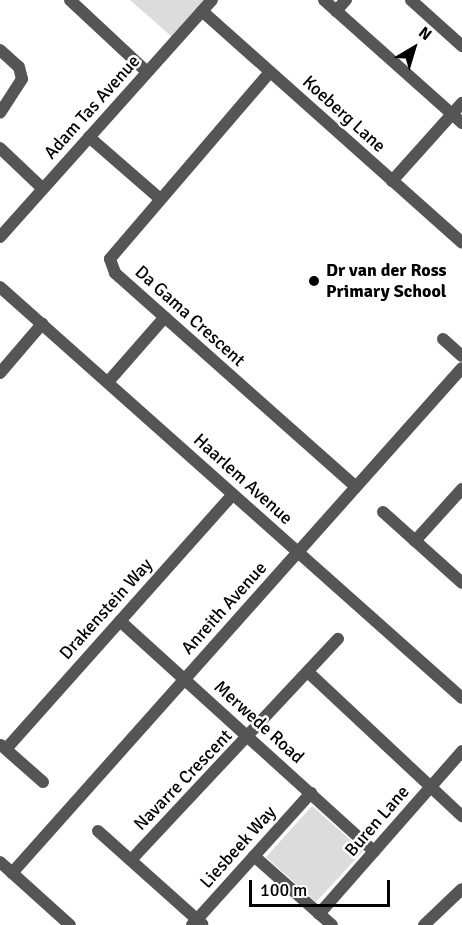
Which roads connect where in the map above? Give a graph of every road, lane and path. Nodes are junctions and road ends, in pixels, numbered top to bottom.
1 (70, 0) edge
2 (212, 0) edge
3 (324, 0) edge
4 (346, 0) edge
5 (411, 0) edge
6 (202, 11) junction
7 (336, 11) junction
8 (462, 46) edge
9 (0, 50) edge
10 (147, 72) junction
11 (270, 72) junction
12 (462, 103) edge
13 (0, 113) edge
14 (452, 114) junction
15 (462, 123) edge
16 (89, 137) junction
17 (0, 148) edge
18 (392, 181) junction
19 (43, 189) junction
20 (158, 197) junction
21 (0, 237) edge
22 (462, 243) edge
23 (0, 287) edge
24 (165, 317) junction
25 (42, 324) junction
26 (443, 339) dead end
27 (462, 356) edge
28 (462, 368) edge
29 (0, 373) edge
30 (108, 382) junction
31 (356, 488) junction
32 (462, 489) edge
33 (233, 494) junction
34 (382, 512) dead end
35 (415, 541) junction
36 (298, 552) junction
37 (462, 583) edge
38 (120, 621) junction
39 (338, 639) dead end
40 (308, 672) junction
41 (185, 679) junction
42 (461, 695) edge
43 (250, 738) junction
44 (3, 746) edge
45 (462, 751) edge
46 (43, 782) dead end
47 (430, 787) junction
48 (311, 793) junction
49 (462, 816) edge
50 (98, 831) dead end
51 (374, 851) junction
52 (254, 856) junction
53 (131, 860) junction
54 (0, 862) edge
55 (12, 873) junction
56 (462, 889) edge
57 (319, 914) junction
58 (198, 923) edge
59 (70, 925) edge
60 (332, 925) edge
61 (424, 925) edge

1 - 10 street
2 - 6 street, Adam Tas Avenue
3 - 7 street
4 - 7 street
5 - 8 street
6 - 10 street, Adam Tas Avenue
6 - 11 street, Koeberg Lane
7 - 14 street
9 - 13 street
10 - 16 street, Adam Tas Avenue
11 - 18 street, Koeberg Lane
11 - 20 street, Da Gama Crescent
12 - 14 street
14 - 15 street
14 - 18 street
16 - 19 street, Adam Tas Avenue
16 - 20 street
17 - 19 street
18 - 22 street, Koeberg Lane
19 - 21 street, Adam Tas Avenue
20 - 24 street, Da Gama Crescent
23 - 25 street, Haarlem Avenue
24 - 30 street
24 - 31 street, Da Gama Crescent
25 - 29 street
25 - 30 street, Haarlem Avenue
26 - 27 street
28 - 31 street, Anreith Avenue
30 - 33 street, Haarlem Avenue
31 - 36 street, Anreith Avenue
32 - 35 street
33 - 36 street, Haarlem Avenue
33 - 38 street, Drakenstein Way
34 - 35 street
35 - 37 street
36 - 41 street, Anreith Avenue
36 - 42 street, Haarlem Avenue
38 - 41 street, Merwede Road
38 - 44 street, Drakenstein Way
39 - 40 street, Navarre Crescent
40 - 43 street, Navarre Crescent
40 - 47 street
41 - 43 street, Merwede Road
41 - 55 street, Anreith Avenue
43 - 48 street, Merwede Road
43 - 53 street, Navarre Crescent
44 - 46 street
45 - 47 street, Buren Lane
47 - 49 street
47 - 51 street, Buren Lane
48 - 51 street, Merwede Road
48 - 52 street, Liesbeek Way
50 - 53 street
51 - 57 street, Buren Lane
52 - 57 street
52 - 58 street, Liesbeek Way
53 - 58 street
54 - 55 street
55 - 59 street
56 - 61 street
57 - 60 street

